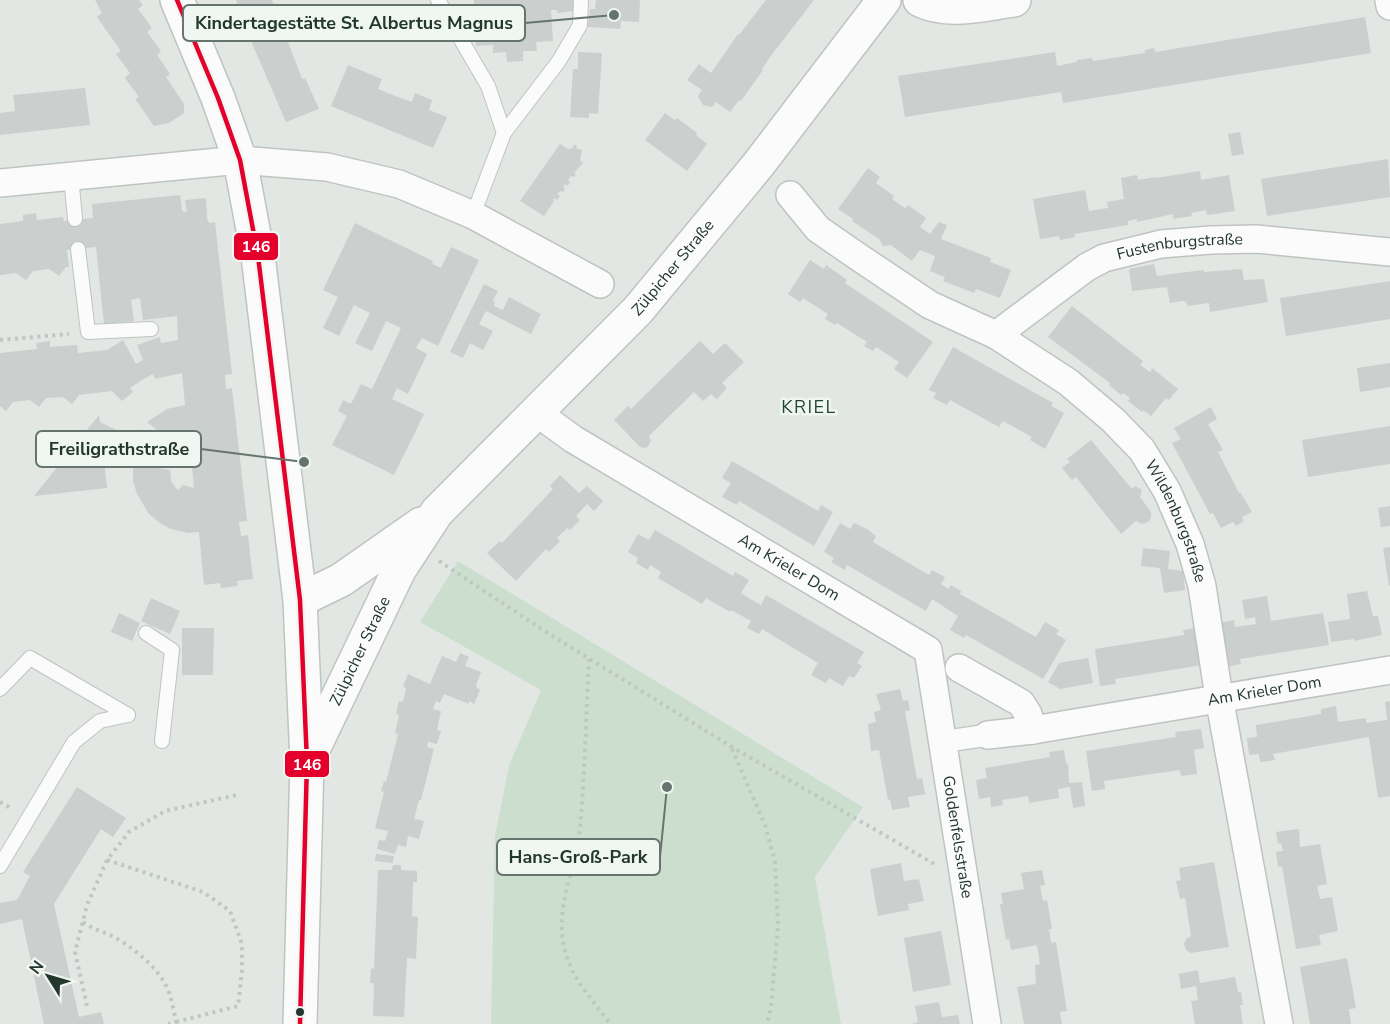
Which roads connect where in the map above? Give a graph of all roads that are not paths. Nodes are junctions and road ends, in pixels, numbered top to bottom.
1 (177, 0) edge
2 (438, 0) edge
3 (581, 0) edge
4 (884, 0) edge
5 (920, 0) edge
6 (1014, 0) edge
7 (1389, 0) edge
8 (1390, 6) edge
9 (504, 133) junction
10 (240, 160) junction
11 (70, 176) junction
12 (0, 183) edge
13 (790, 195) dead end
14 (473, 215) junction
15 (75, 219) dead end
16 (78, 249) dead end
17 (1390, 252) edge
18 (600, 284) dead end
19 (151, 330) dead end
20 (996, 335) junction
21 (536, 412) junction
22 (437, 512) junction
23 (300, 600) junction
24 (146, 633) dead end
25 (928, 650) junction
26 (959, 668) joint
27 (1390, 670) edge
28 (0, 689) edge
29 (1219, 697) junction
30 (1033, 730) junction
31 (988, 735) joint
32 (162, 741) dead end
33 (941, 742) junction
34 (307, 762) junction
35 (0, 866) edge
36 (300, 1024) edge
37 (987, 1024) edge
38 (1280, 1024) edge

1 - 10 street
2 - 9 lane
3 - 9 lane
4 - 21 street, Zülpicher Straße
5 - 6 street
7 - 8 street
9 - 14 lane
10 - 11 street
10 - 14 street
10 - 23 street
11 - 12 street
11 - 15 lane
13 - 20 street, Wildenburgstraße
14 - 18 street
16 - 19 lane
17 - 20 street, Fustenburgstraße
20 - 29 street, Wildenburgstraße
21 - 22 street, Zülpicher Straße
21 - 25 street, Am Krieler Dom
22 - 23 street, Zülpicher Straße
22 - 34 street, Zülpicher Straße
23 - 34 street
24 - 32 lane
25 - 26 street, Am Krieler Dom
25 - 33 street, Goldenfelsstraße
26 - 30 street, Am Krieler Dom
27 - 29 street, Am Krieler Dom
28 - 35 lane
29 - 30 street, Am Krieler Dom
29 - 38 street, Wildenburgstraße
30 - 31 street, Am Krieler Dom
31 - 33 street, Am Krieler Dom
33 - 37 street, Goldenfelsstraße
34 - 36 street

